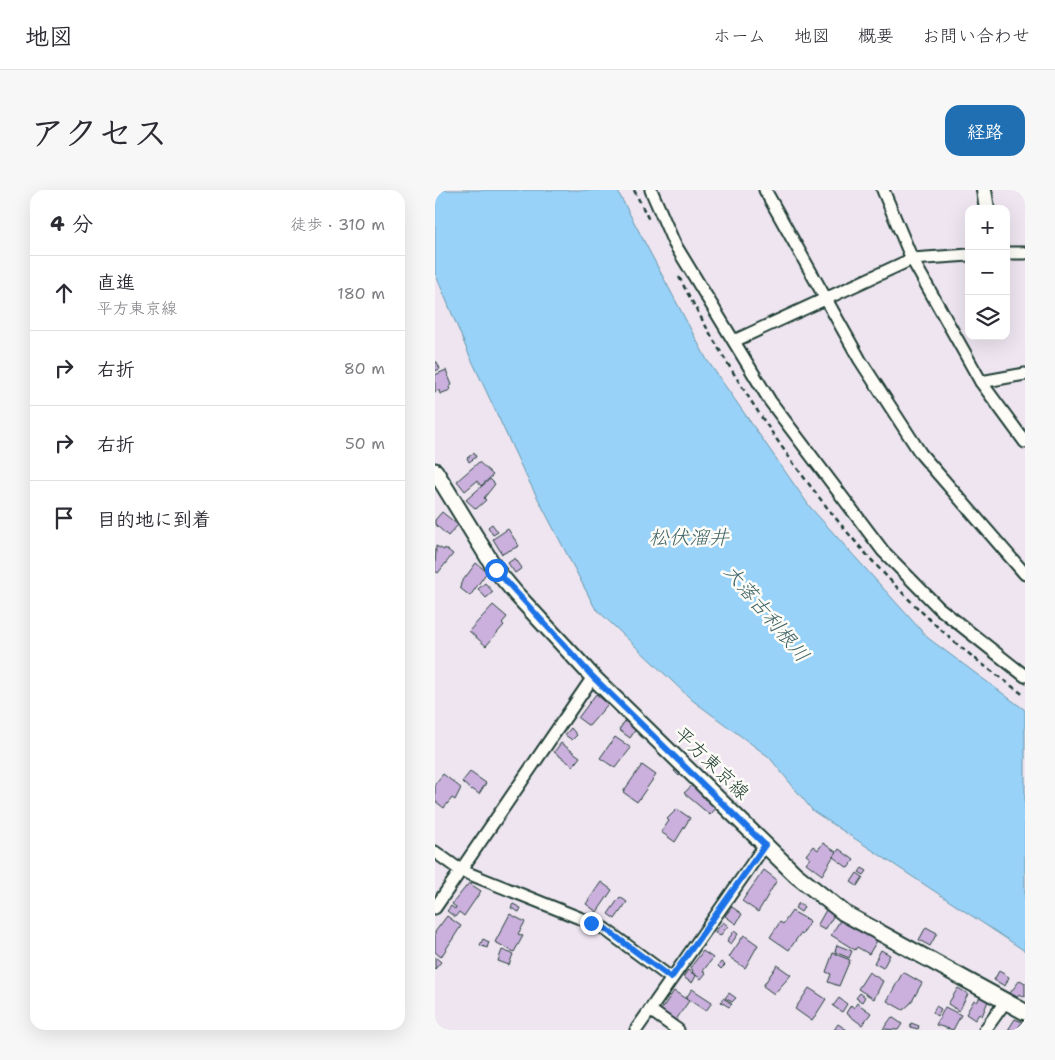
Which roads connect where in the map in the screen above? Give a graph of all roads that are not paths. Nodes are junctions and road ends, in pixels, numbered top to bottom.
1 (651, 190) edge
2 (765, 190) edge
3 (883, 190) edge
4 (984, 190) edge
5 (986, 205) edge
6 (1010, 253) edge
7 (1025, 253) edge
8 (965, 255) edge
9 (911, 259) junction
10 (827, 298) junction
11 (734, 341) junction
12 (1025, 374) edge
13 (981, 382) junction
14 (1025, 442) edge
15 (436, 478) edge
16 (1025, 574) edge
17 (1025, 676) edge
18 (593, 677) junction
19 (765, 845) junction
20 (435, 852) edge
21 (460, 870) junction
22 (435, 908) edge
23 (671, 978) junction
24 (1005, 1002) junction
25 (649, 1010) junction
26 (1025, 1012) edge
27 (636, 1030) edge
28 (678, 1030) edge
29 (985, 1030) edge

1 - 11 street
2 - 10 street
3 - 9 street
4 - 5 street
6 - 7 street
8 - 9 street
9 - 10 street
9 - 13 street
10 - 11 street
10 - 16 street
11 - 17 street
12 - 13 street
13 - 14 street
15 - 18 main road, 平方東京線
18 - 19 main road, 平方東京線
18 - 21 street
19 - 23 street
19 - 24 main road, 平方東京線
20 - 21 street
21 - 22 street
21 - 23 street
23 - 25 street
24 - 26 main road, 平方東京線
24 - 29 street
25 - 27 street
25 - 28 street

